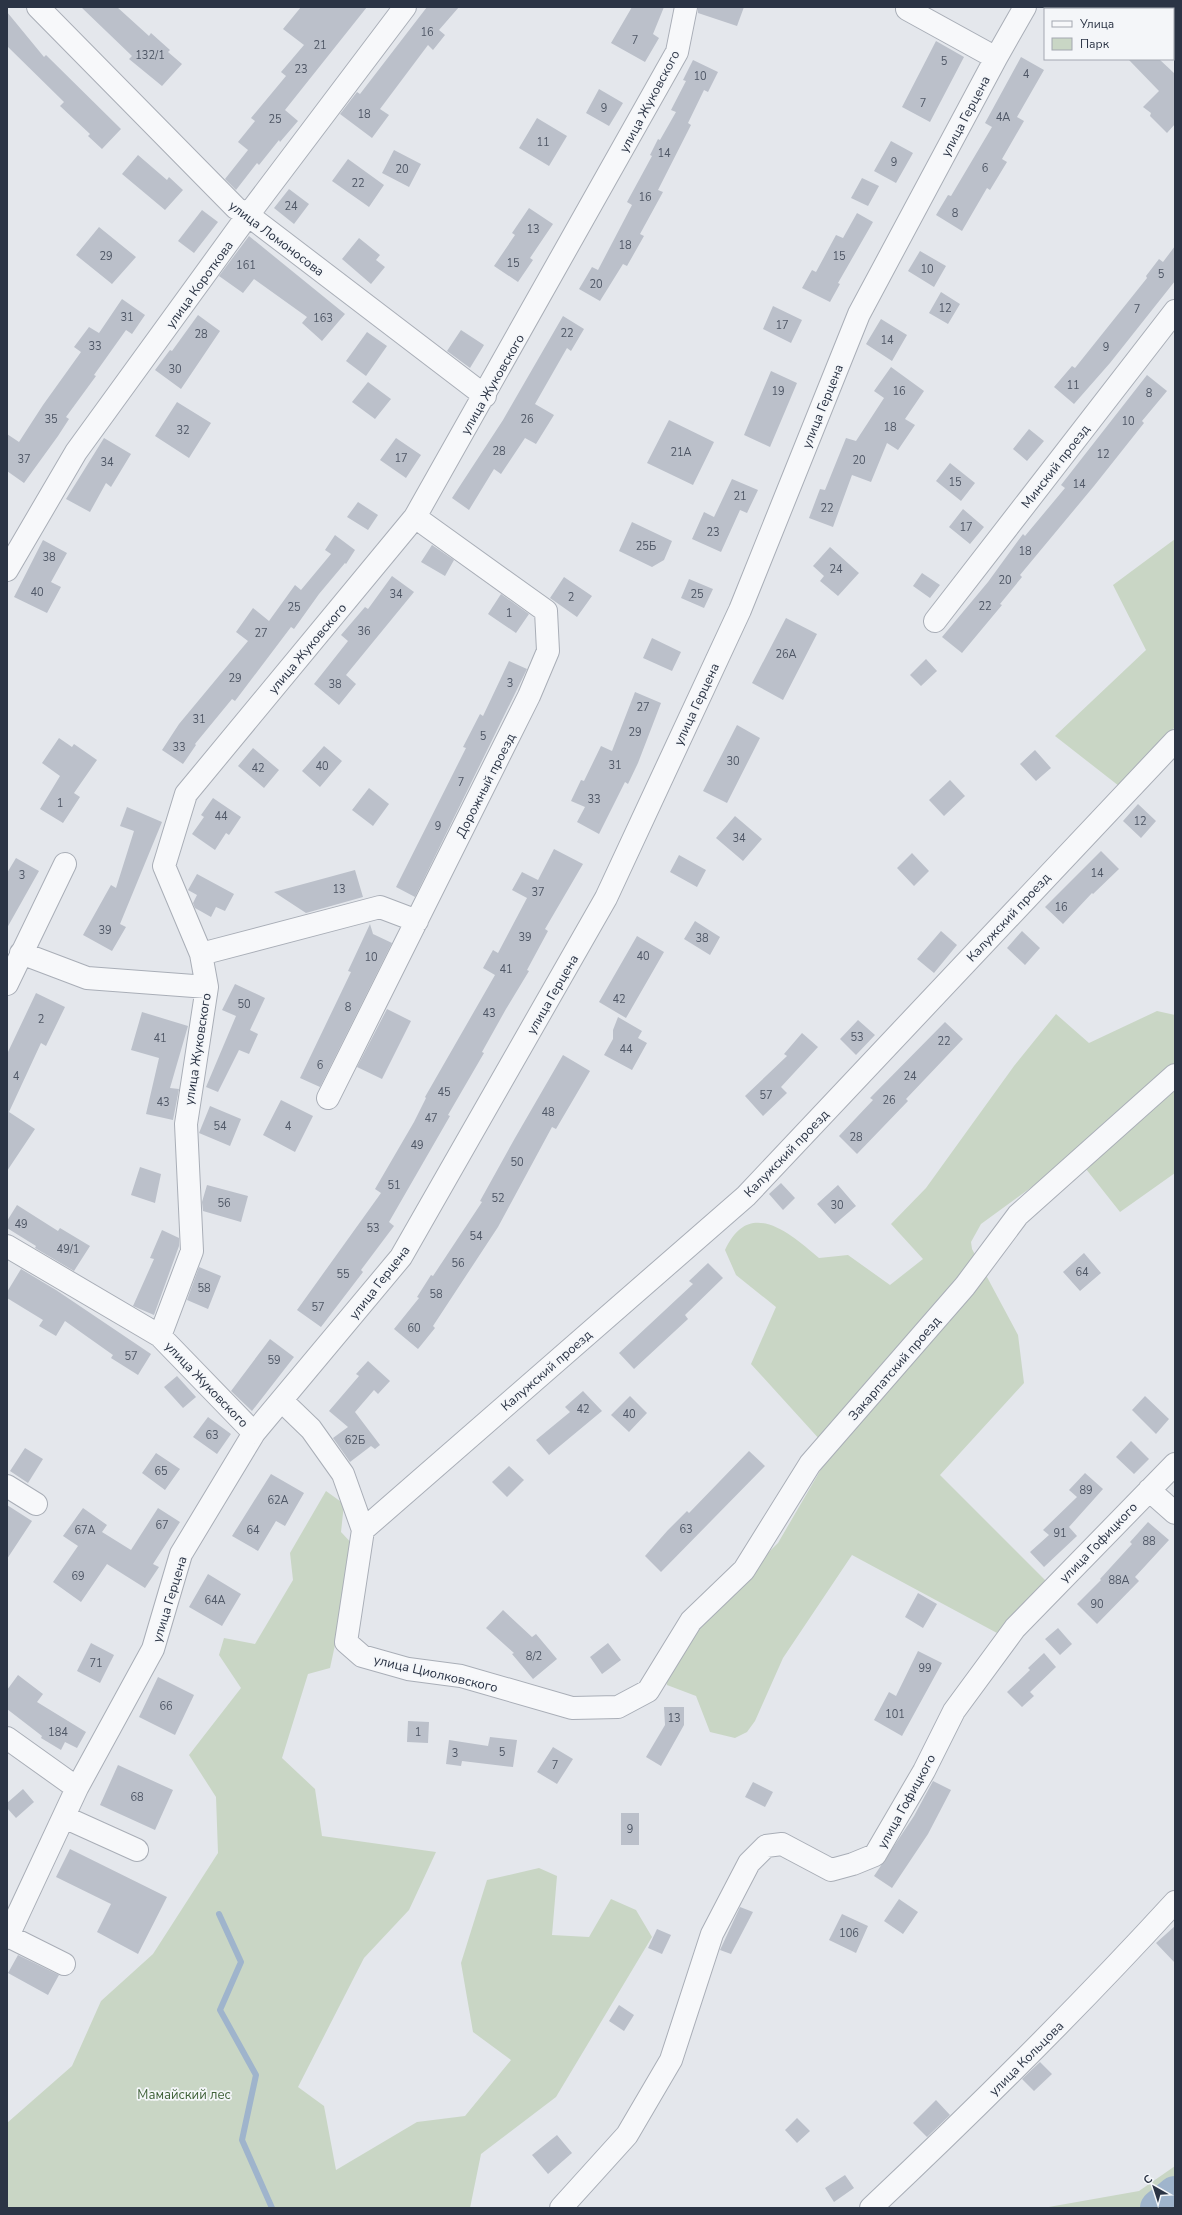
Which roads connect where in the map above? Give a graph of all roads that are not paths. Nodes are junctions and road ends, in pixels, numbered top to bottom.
1 (38, 7) edge
2 (405, 7) edge
3 (686, 7) edge
4 (1025, 7) edge
5 (907, 9) dead end
6 (996, 58) junction
7 (248, 215) junction
8 (1175, 311) edge
9 (485, 396) junction
10 (415, 517) junction
11 (7, 570) edge
12 (935, 621) dead end
13 (1175, 741) edge
14 (65, 864) dead end
15 (416, 921) junction
16 (21, 953) junction
17 (200, 954) junction
18 (7, 984) edge
19 (207, 987) junction
20 (1175, 1075) edge
21 (328, 1098) dead end
22 (7, 1246) edge
23 (160, 1336) junction
24 (282, 1401) junction
25 (254, 1432) junction
26 (1175, 1464) edge
27 (7, 1486) edge
28 (1149, 1490) junction
29 (36, 1504) dead end
30 (1175, 1513) edge
31 (363, 1530) junction
32 (648, 1691) joint
33 (7, 1738) edge
34 (77, 1788) junction
35 (64, 1817) junction
36 (137, 1850) dead end
37 (1175, 1902) edge
38 (7, 1937) edge
39 (64, 1964) dead end
40 (561, 2208) edge
41 (871, 2208) edge

1 - 7 street, улица Ломоносова
2 - 7 street, улица Короткова
3 - 9 street, улица Жуковского
4 - 6 street, улица Герцена
5 - 6 street
6 - 24 street, улица Герцена
7 - 9 street, улица Ломоносова
7 - 11 street, улица Короткова
8 - 12 street, Минский проезд
9 - 10 street, улица Жуковского
10 - 15 street, Дорожный проезд
10 - 17 street, улица Жуковского
13 - 31 street, Калужский проезд
14 - 16 street
15 - 17 street
15 - 21 street, Дорожный проезд
16 - 18 street
16 - 19 street
17 - 19 street, улица Жуковского
19 - 23 street, улица Жуковского
20 - 32 street, Закарпатский проезд
22 - 23 street, улица Жуковского
23 - 25 street, улица Жуковского
24 - 25 street, улица Герцена
24 - 31 street, улица Циолковского
25 - 34 street, улица Герцена
26 - 28 street, улица Гофицкого
27 - 29 street
28 - 30 street
28 - 40 street, улица Гофицкого
31 - 32 street, улица Циолковского
33 - 34 street
34 - 35 street, улица Герцена
35 - 36 street
35 - 38 street, улица Герцена
37 - 41 street, улица Кольцова
38 - 39 street

